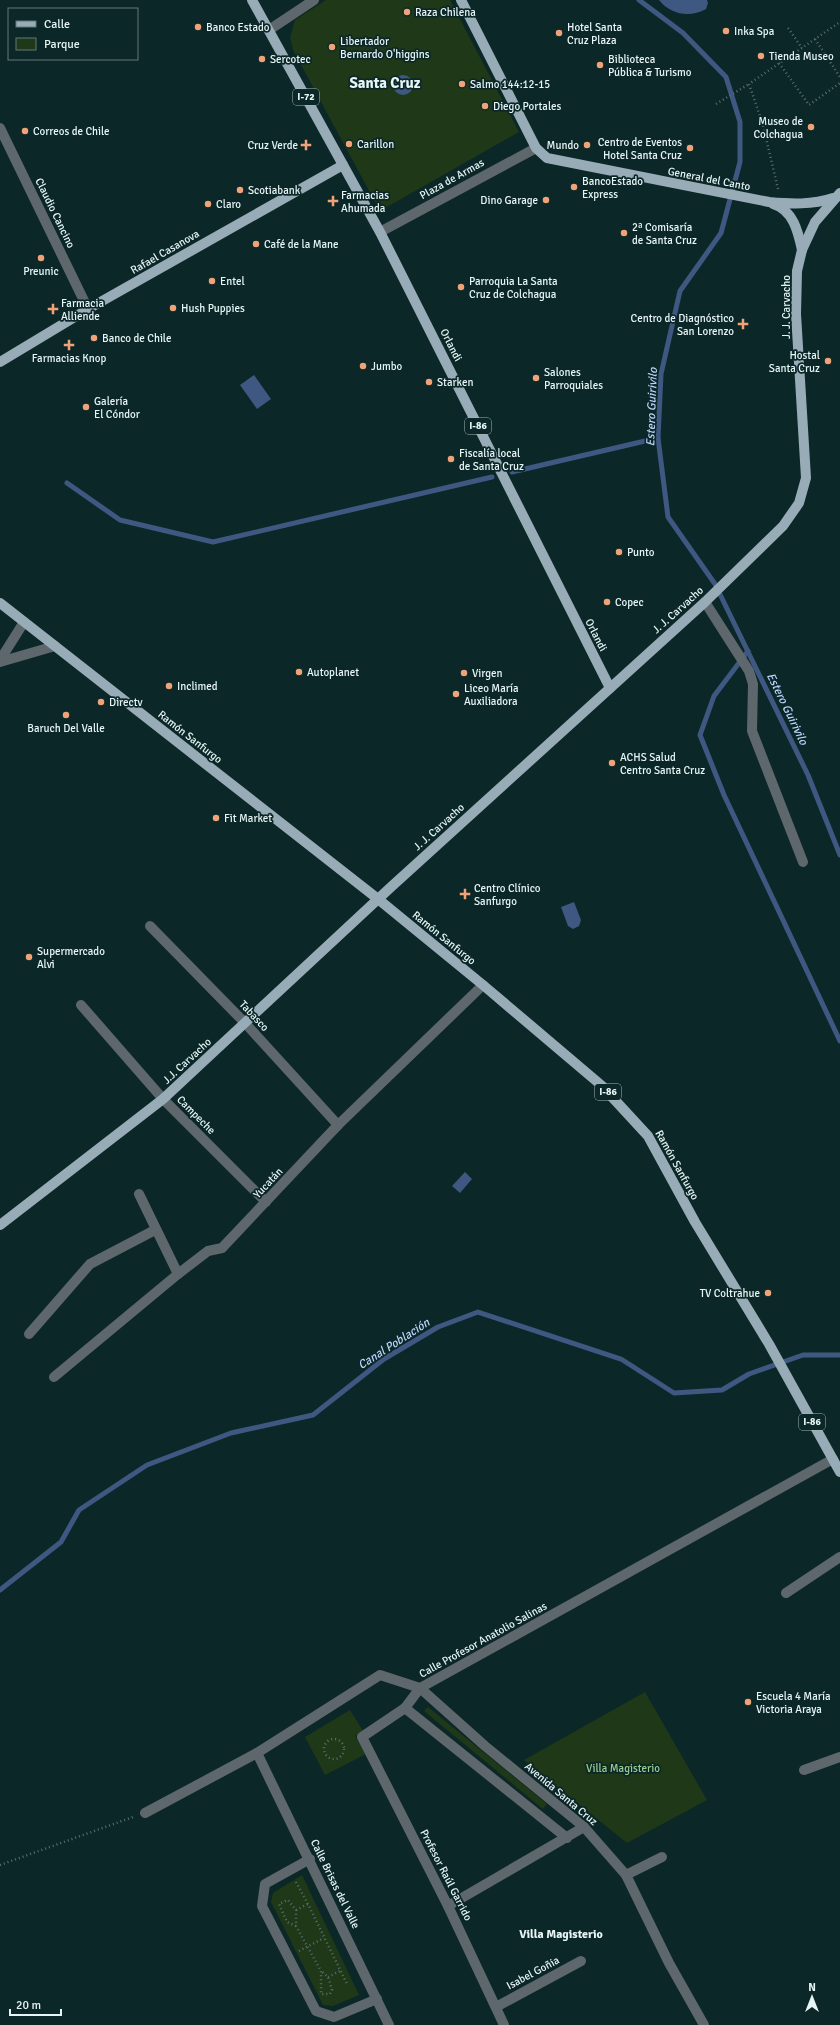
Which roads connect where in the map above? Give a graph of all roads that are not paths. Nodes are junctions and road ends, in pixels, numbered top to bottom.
1 (252, 0) edge
2 (314, 0) edge
3 (461, 0) edge
4 (269, 30) junction
5 (0, 128) edge
6 (536, 148) junction
7 (343, 165) junction
8 (838, 195) edge
9 (769, 202) junction
10 (380, 232) junction
11 (802, 250) junction
12 (88, 309) junction
13 (0, 362) edge
14 (708, 599) junction
15 (0, 603) edge
16 (24, 622) junction
17 (55, 646) junction
18 (0, 661) edge
19 (610, 688) junction
20 (803, 862) dead end
21 (378, 899) junction
22 (150, 926) dead end
23 (483, 985) junction
24 (81, 1005) dead end
25 (245, 1023) junction
26 (163, 1099) junction
27 (338, 1125) junction
28 (139, 1194) dead end
29 (266, 1202) junction
30 (0, 1225) edge
31 (155, 1230) junction
32 (178, 1274) junction
33 (29, 1334) dead end
34 (54, 1377) dead end
35 (833, 1459) junction
36 (840, 1472) edge
37 (840, 1557) edge
38 (786, 1593) dead end
39 (420, 1688) junction
40 (405, 1708) junction
41 (257, 1753) junction
42 (840, 1758) edge
43 (804, 1770) dead end
44 (145, 1813) road end
45 (584, 1827) junction
46 (567, 1838) junction
47 (662, 1857) dead end
48 (310, 1859) junction
49 (626, 1875) junction
50 (448, 1906) junction
51 (581, 1961) dead end
52 (377, 1999) junction
53 (496, 2007) junction
54 (389, 2025) edge
55 (504, 2025) edge
56 (704, 2025) edge

1 - 4 main road
2 - 4 street
3 - 6 main road
4 - 7 main road, I-72
5 - 12 street, Claudio Cancino
6 - 9 main road, General del Canto
6 - 10 street, Plaza de Armas
7 - 10 main road, Orlandi / I-86
7 - 12 main road, Rafael Casanova
8 - 9 main road, General del Canto
8 - 11 main road
9 - 11 main road
10 - 19 main road, Orlandi / I-86
11 - 14 main road, J. J. Carvacho
12 - 13 main road, Rafael Casanova
14 - 19 main road, J. J. Carvacho
14 - 20 street
15 - 16 main road, Ramón Sanfurgo
16 - 17 main road, Ramón Sanfurgo
16 - 18 street
17 - 18 street
17 - 21 main road, Ramón Sanfurgo
19 - 21 main road, J. J. Carvacho
21 - 23 main road, Ramón Sanfurgo / I-86
21 - 25 main road, J.J. Carvacho
22 - 25 street, Tabasco
23 - 27 street, Yucatán
23 - 35 main road, Ramón Sanfurgo / I-86
24 - 26 street, Campeche
25 - 26 main road, J.J. Carvacho
25 - 27 street, Tabasco
26 - 29 street, Campeche
26 - 30 main road, J.J. Carvacho
27 - 29 street, Yucatán
28 - 31 street
29 - 32 street, Yucatán
31 - 32 street
31 - 33 street
32 - 34 street, Yucatán
35 - 36 main road, I-86
35 - 39 street, Calle Profesor Anatolio Salinas
37 - 38 street
39 - 40 street
39 - 41 street, Calle Profesor Anatolio Salinas
39 - 45 street, Avenida Santa Cruz
40 - 46 street
40 - 50 street, Profesor Raúl Garrido
41 - 44 street, Calle Profesor Anatolio Salinas
41 - 48 street, Calle Brisas del Valle
42 - 43 street
45 - 46 street
45 - 49 street, Avenida Santa Cruz
46 - 50 street
47 - 49 street
48 - 52 street, Calle Brisas del Valle
48 - 52 street
49 - 56 street, Avenida Santa Cruz
50 - 53 street, Profesor Raúl Garrido
51 - 53 street, Isabel Goñia
52 - 54 street, Calle Brisas del Valle
53 - 55 street, Profesor Raúl Garrido

